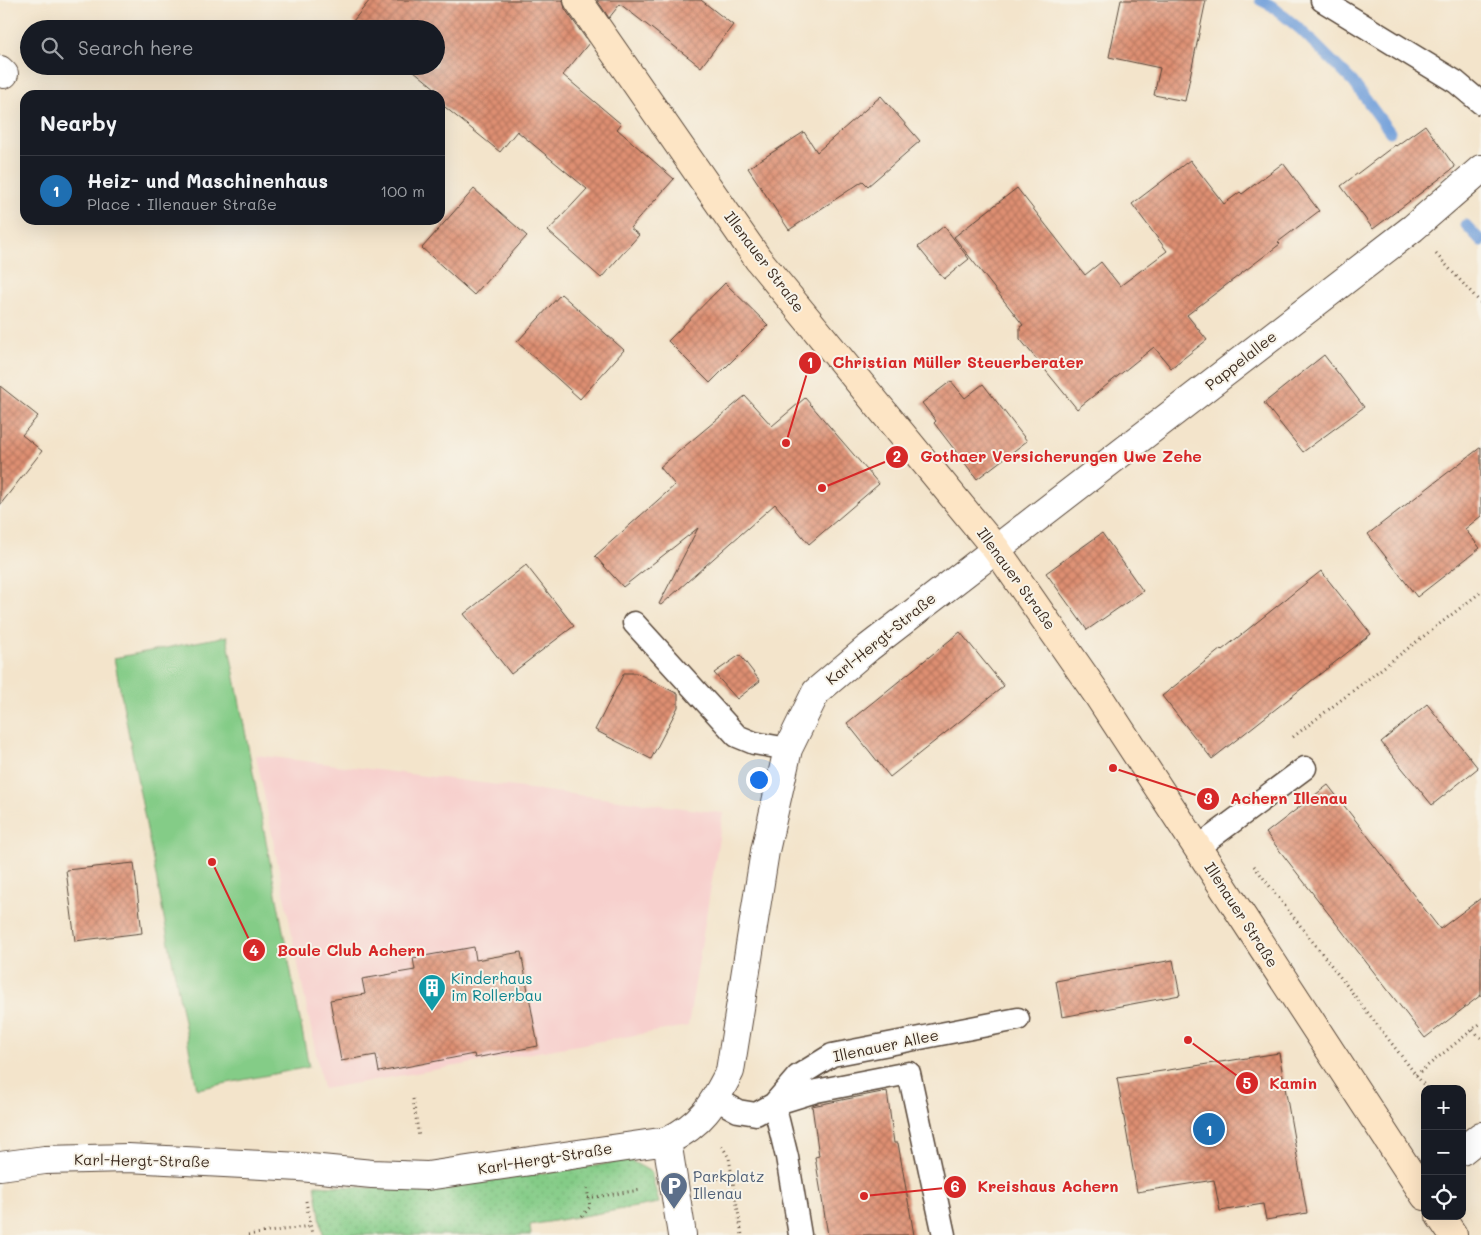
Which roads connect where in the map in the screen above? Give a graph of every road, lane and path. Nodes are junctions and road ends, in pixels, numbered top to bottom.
1 (578, 0) edge
2 (1322, 0) edge
3 (1481, 103) edge
4 (1481, 169) edge
5 (1413, 228) junction
6 (1481, 303) edge
7 (996, 549) junction
8 (1481, 592) edge
9 (634, 623) dead end
10 (1291, 738) dead end
11 (788, 748) junction
12 (1305, 768) dead end
13 (1224, 828) junction
14 (1197, 848) junction
15 (1018, 1019) dead end
16 (1481, 1023) edge
17 (1474, 1030) junction
18 (1481, 1038) edge
19 (1416, 1075) junction
20 (1424, 1085) edge
21 (413, 1099) dead end
22 (774, 1104) junction
23 (710, 1107) junction
24 (1481, 1136) edge
25 (419, 1137) dead end
26 (667, 1141) junction
27 (1466, 1148) edge
28 (0, 1166) edge
29 (1421, 1184) edge
30 (1443, 1220) edge
31 (310, 1226) dead end
32 (248, 1235) edge
33 (682, 1235) edge
34 (742, 1235) edge
35 (800, 1235) edge
36 (944, 1235) edge
37 (1453, 1235) edge

1 - 7 main road, Illenauer Straße
2 - 3 lane
4 - 5 street, Pappelallee
5 - 6 path
5 - 7 street, Pappelallee
7 - 11 street, Karl-Hergt-Straße
7 - 14 main road, Illenauer Straße
8 - 10 path
9 - 11 lane
11 - 23 street, Karl-Hergt-Straße
12 - 13 lane
13 - 14 lane
13 - 19 path
14 - 29 main road, Illenauer Straße
15 - 22 lane, Illenauer Allee
16 - 17 path
17 - 18 path
17 - 19 path
19 - 20 path
21 - 25 path
22 - 23 lane, Illenauer Allee
22 - 35 lane
22 - 36 lane
23 - 26 street, Karl-Hergt-Straße
23 - 34 path
24 - 27 street
26 - 28 street, Karl-Hergt-Straße
26 - 33 street
30 - 37 main road
31 - 32 path

